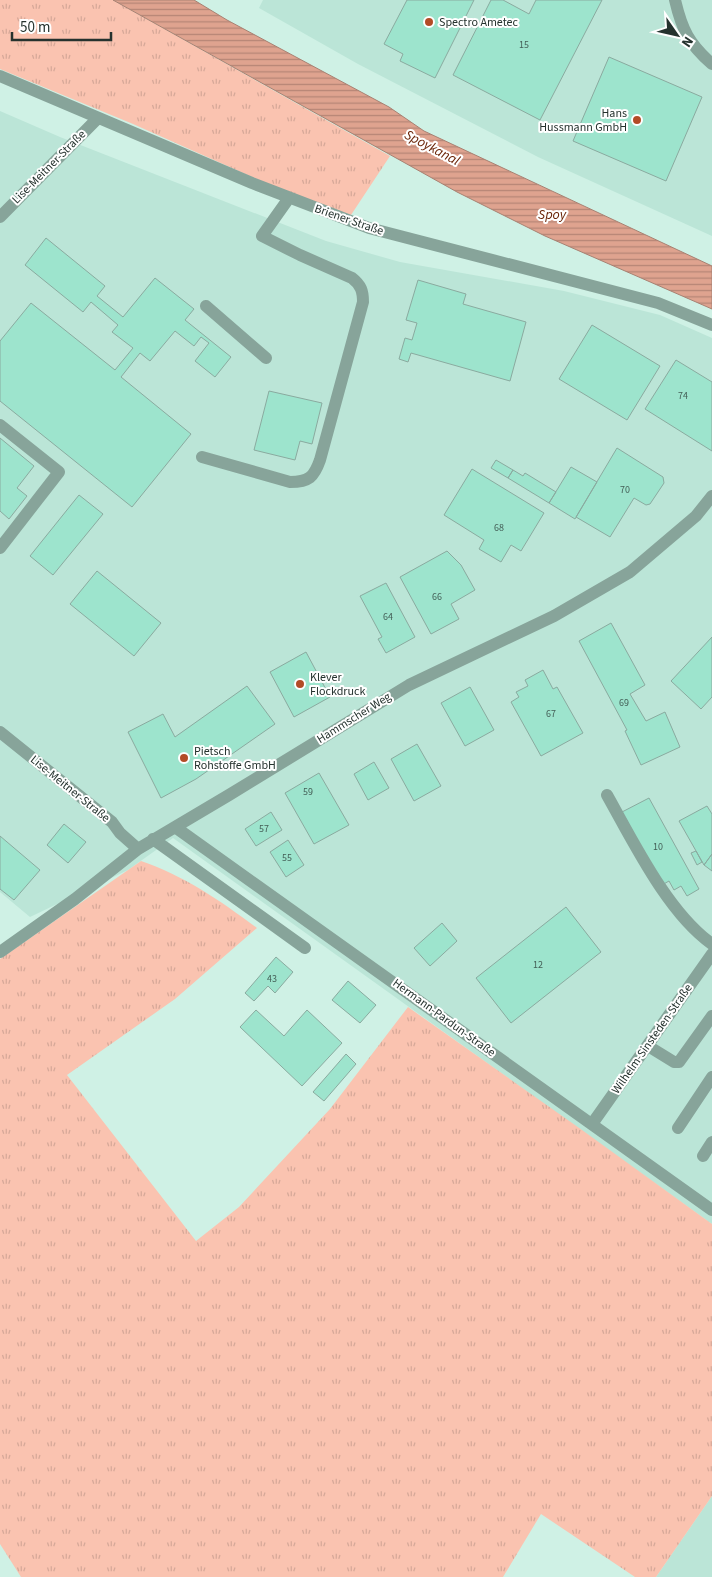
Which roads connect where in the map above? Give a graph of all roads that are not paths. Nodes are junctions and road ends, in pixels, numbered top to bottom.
1 (675, 0) edge
2 (712, 64) edge
3 (0, 76) edge
4 (98, 118) junction
5 (289, 198) junction
6 (0, 217) edge
7 (206, 306) dead end
8 (712, 325) edge
9 (266, 358) dead end
10 (0, 425) edge
11 (202, 457) dead end
12 (712, 496) edge
13 (0, 548) edge
14 (0, 732) edge
15 (607, 795) dead end
16 (175, 826) junction
17 (153, 839) junction
18 (138, 848) junction
19 (712, 944) edge
20 (305, 948) dead end
21 (0, 952) edge
22 (712, 954) edge
23 (712, 1016) edge
24 (648, 1046) junction
25 (712, 1077) edge
26 (592, 1124) junction
27 (678, 1128) dead end
28 (712, 1142) edge
29 (703, 1156) dead end
30 (712, 1210) edge

1 - 2 street
3 - 4 street, Briener Straße
4 - 5 street, Briener Straße
4 - 6 street, Lise-Meitner-Straße
5 - 8 street, Briener Straße
5 - 11 street
7 - 9 street
10 - 13 street
12 - 16 street, Hammscher Weg
14 - 18 street, Lise-Meitner-Straße
15 - 19 street
16 - 17 street, Hammscher Weg
16 - 26 street, Hermann-Pardun-Straße
17 - 18 street, Hammscher Weg
17 - 20 street
18 - 21 street, Hammscher Weg
22 - 24 street, Wilhelm-Sinsteden-Straße
23 - 24 street
24 - 26 street, Wilhelm-Sinsteden-Straße
25 - 27 street
26 - 30 street, Hermann-Pardun-Straße
28 - 29 street

